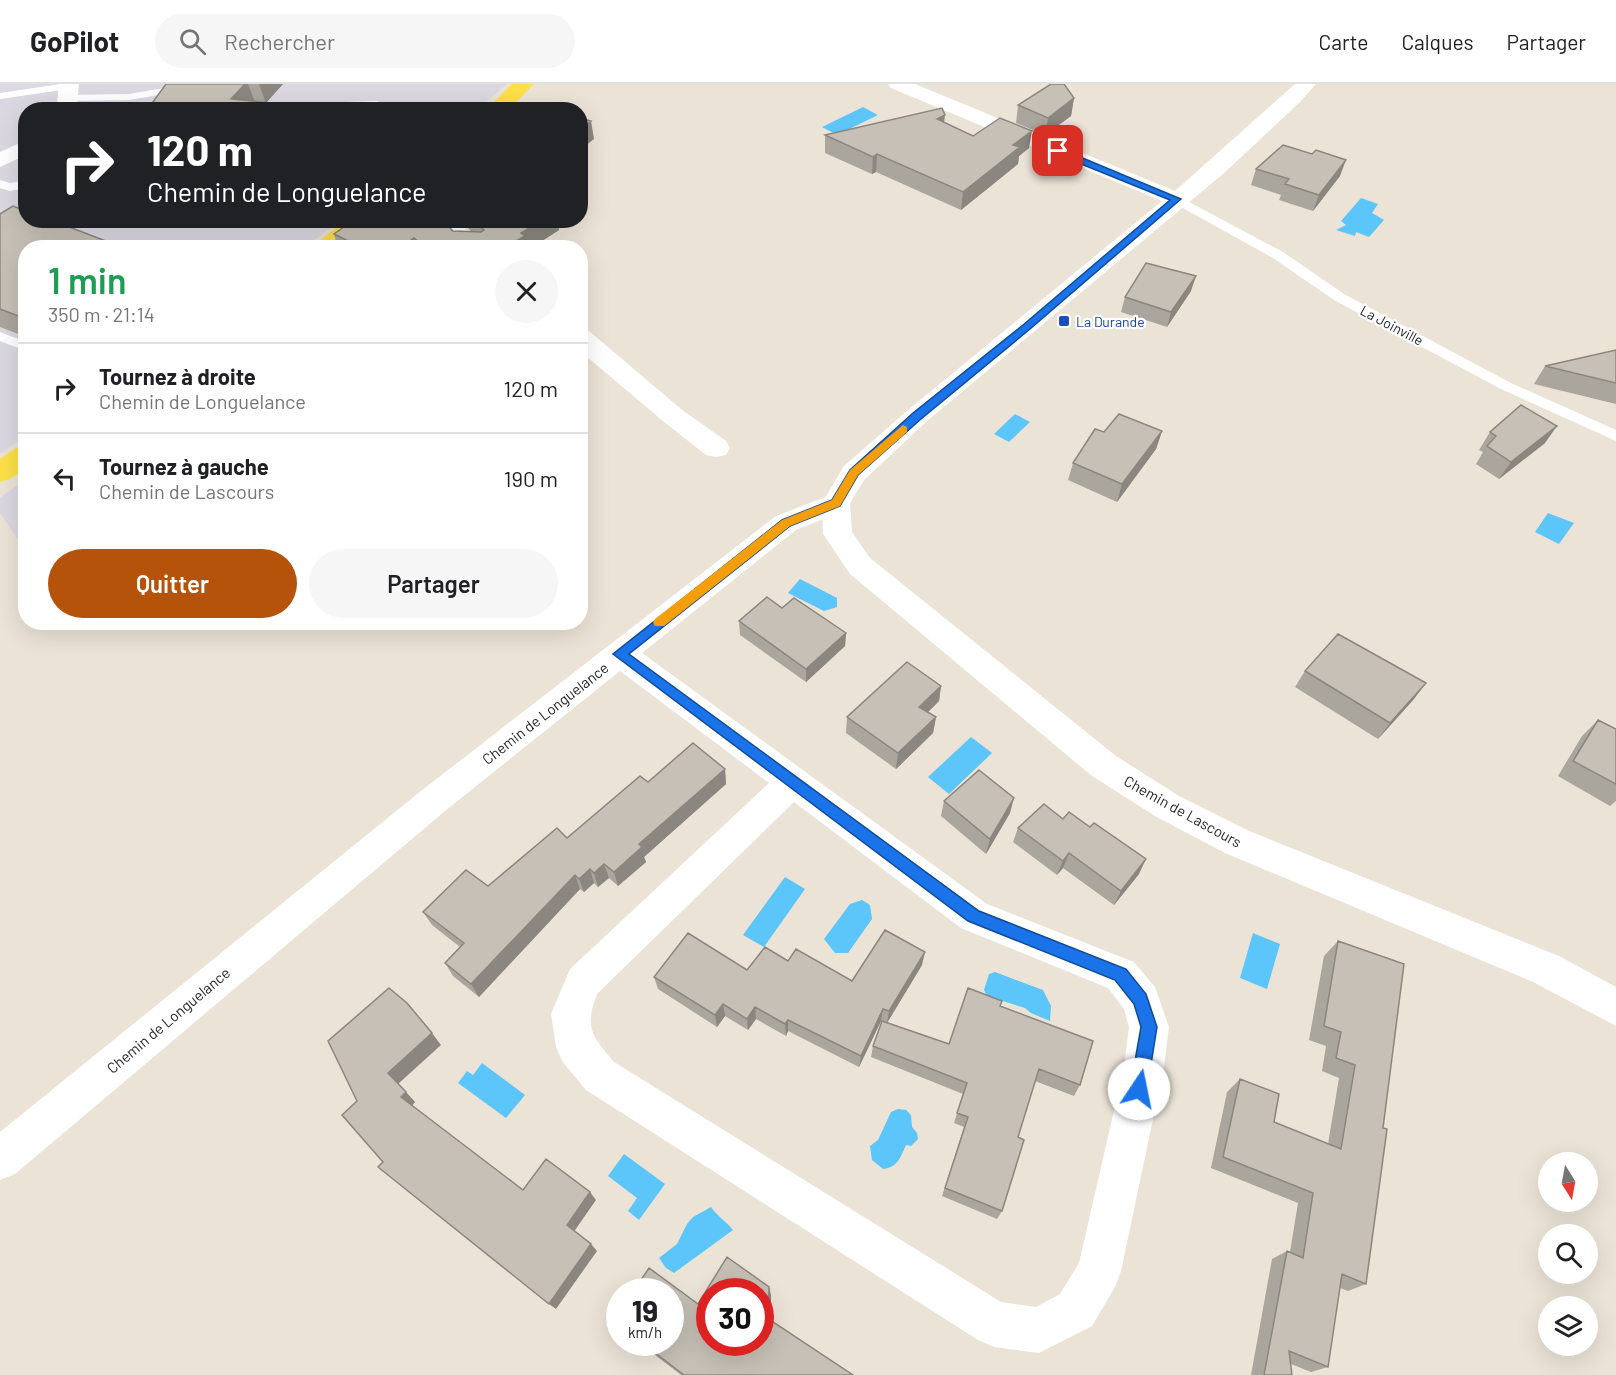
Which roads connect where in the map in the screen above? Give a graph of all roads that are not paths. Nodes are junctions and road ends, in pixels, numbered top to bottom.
1 (207, 84) edge
2 (525, 84) edge
3 (898, 84) edge
4 (1306, 84) edge
5 (67, 94) edge
6 (0, 96) edge
7 (504, 102) edge
8 (18, 151) edge
9 (0, 161) edge
10 (0, 184) edge
11 (18, 186) edge
12 (1176, 199) junction
13 (349, 228) edge
14 (451, 228) edge
15 (333, 240) edge
16 (466, 240) edge
17 (0, 336) edge
18 (18, 344) edge
19 (588, 344) edge
20 (1616, 436) edge
21 (716, 448) dead end
22 (18, 460) edge
23 (0, 472) edge
24 (836, 503) junction
25 (620, 654) junction
26 (792, 783) junction
27 (1616, 1007) edge
28 (0, 1159) edge

1 - 5 lane
2 - 7 main road
3 - 12 street
4 - 12 street
5 - 6 lane
8 - 9 street
10 - 11 lane
12 - 20 lane, La Joinville
12 - 24 street
13 - 15 main road
14 - 16 street
17 - 18 lane
19 - 21 street
22 - 23 main road
24 - 25 street, Chemin de Longuelance
24 - 27 street, Chemin de Lascours
25 - 26 street
25 - 28 street, Chemin de Longuelance
26 - 26 street

